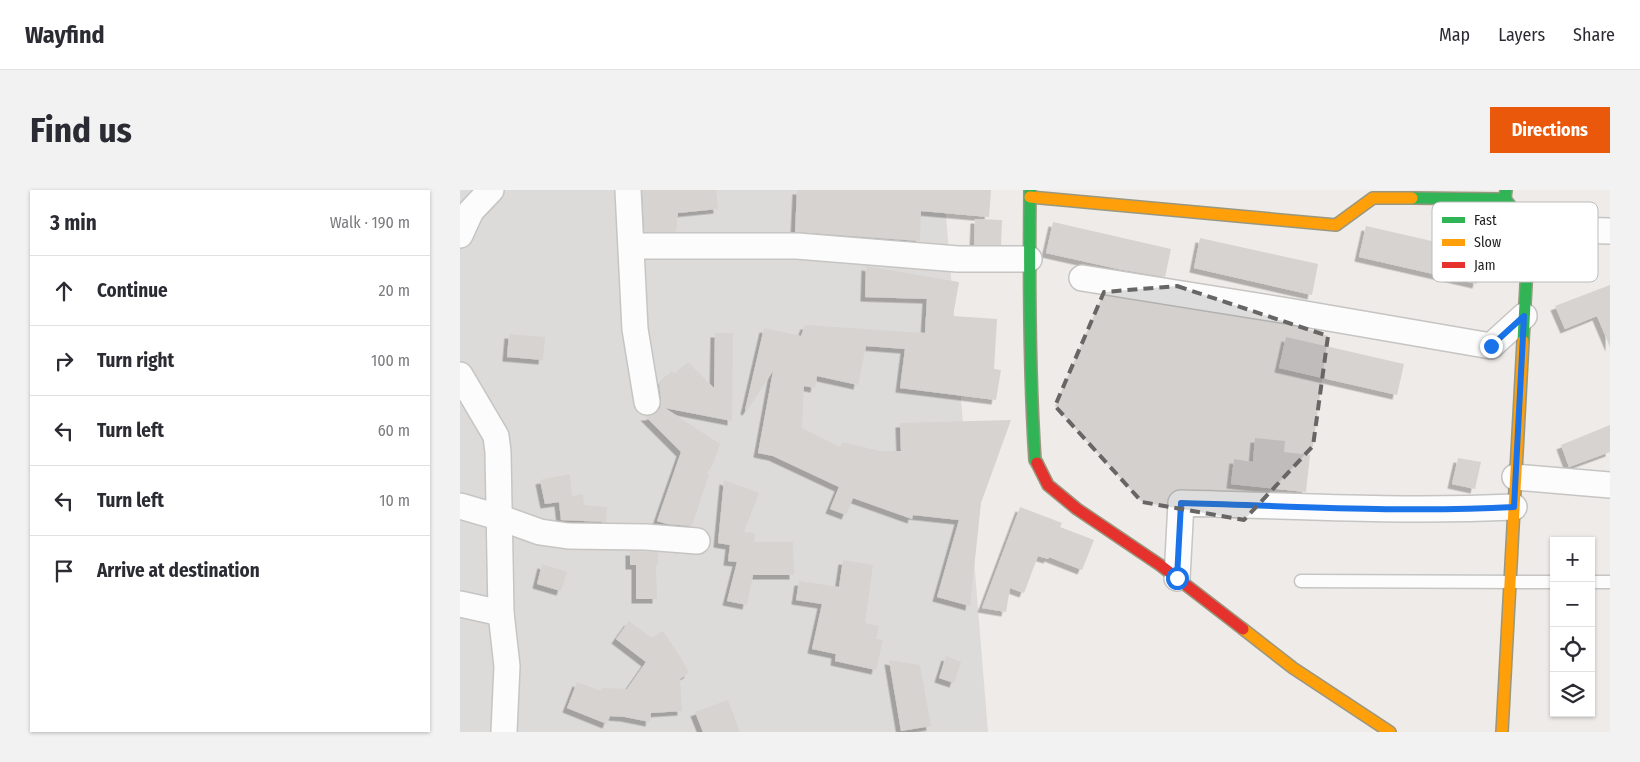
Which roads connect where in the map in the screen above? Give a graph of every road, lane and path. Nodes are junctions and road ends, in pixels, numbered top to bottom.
1 (491, 190) edge
2 (628, 190) edge
3 (1030, 194) edge
4 (1506, 195) edge
5 (462, 229) edge
6 (632, 246) junction
7 (1029, 259) junction
8 (1082, 278) dead end
9 (1526, 282) edge
10 (1524, 316) junction
11 (460, 375) edge
12 (647, 402) dead end
13 (1516, 477) junction
14 (1610, 485) edge
15 (460, 506) edge
16 (1514, 507) junction
17 (498, 517) junction
18 (696, 541) dead end
19 (1177, 578) junction
20 (1301, 580) dead end
21 (1510, 582) junction
22 (1550, 582) edge
23 (1595, 582) edge
24 (1610, 582) edge
25 (460, 604) edge
26 (501, 613) junction
27 (504, 732) edge
28 (1390, 732) edge
29 (1502, 732) edge

1 - 5 street
2 - 6 street
3 - 4 street
3 - 7 street
6 - 7 street
6 - 12 street
7 - 19 street
8 - 10 street
9 - 10 street
10 - 13 street
11 - 17 street
13 - 14 street
13 - 16 street
15 - 17 street
16 - 19 street
16 - 21 street
17 - 18 street
17 - 26 street
19 - 28 street
20 - 21 lane
21 - 22 lane
21 - 29 street
23 - 24 lane
25 - 26 street
26 - 27 street

